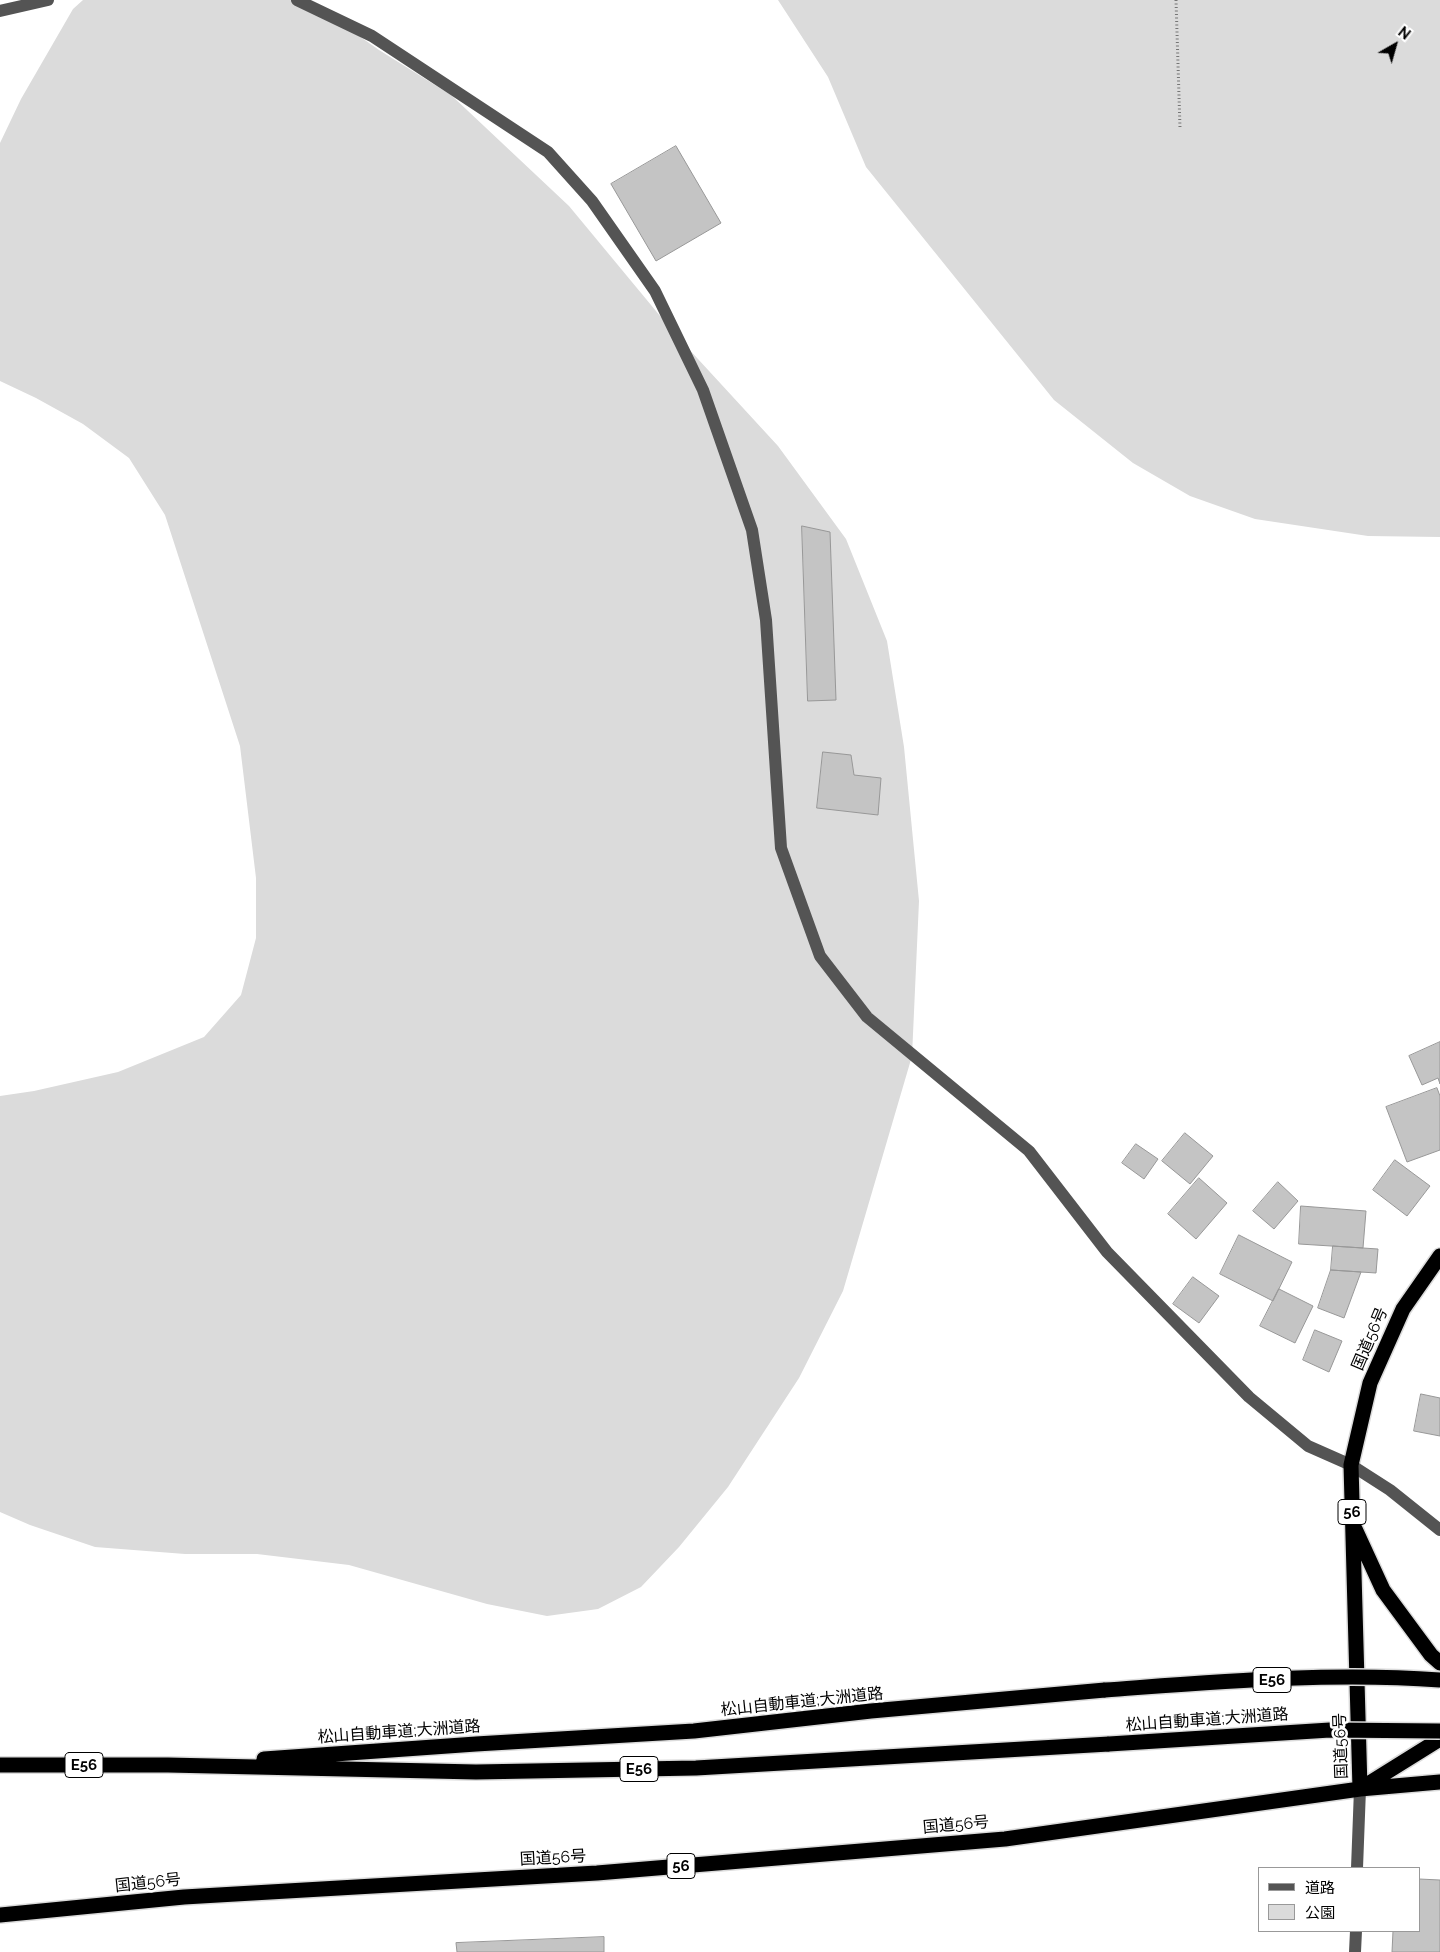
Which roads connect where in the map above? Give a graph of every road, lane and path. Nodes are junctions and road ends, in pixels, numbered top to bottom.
1 (48, 0) edge
2 (297, 0) edge
3 (1176, 0) edge
4 (0, 11) edge
5 (1180, 128) dead end
6 (1440, 1256) edge
7 (1351, 1465) junction
8 (1352, 1524) junction
9 (1440, 1530) edge
10 (1440, 1662) edge
11 (1440, 1680) edge
12 (1440, 1731) edge
13 (1440, 1739) edge
14 (0, 1765) edge
15 (168, 1765) junction
16 (1440, 1782) edge
17 (1360, 1790) junction
18 (1357, 1867) edge
19 (0, 1915) edge
20 (1356, 1932) edge
21 (1355, 1952) edge

1 - 4 street
2 - 7 street
3 - 5 path
6 - 7 highway, 国道56号 / 56
7 - 8 highway, 国道56号 / 56
7 - 9 street
8 - 10 highway
8 - 17 highway, 国道56号 / 56
11 - 15 highway, 松山自動車道;大洲道路 / E56, bridge
12 - 15 highway, 松山自動車道;大洲道路 / E56, bridge
13 - 17 highway
14 - 15 highway, 松山自動車道;大洲道路 / E56
16 - 17 highway
17 - 18 street
17 - 19 highway, 国道56号 / 56
20 - 21 street

